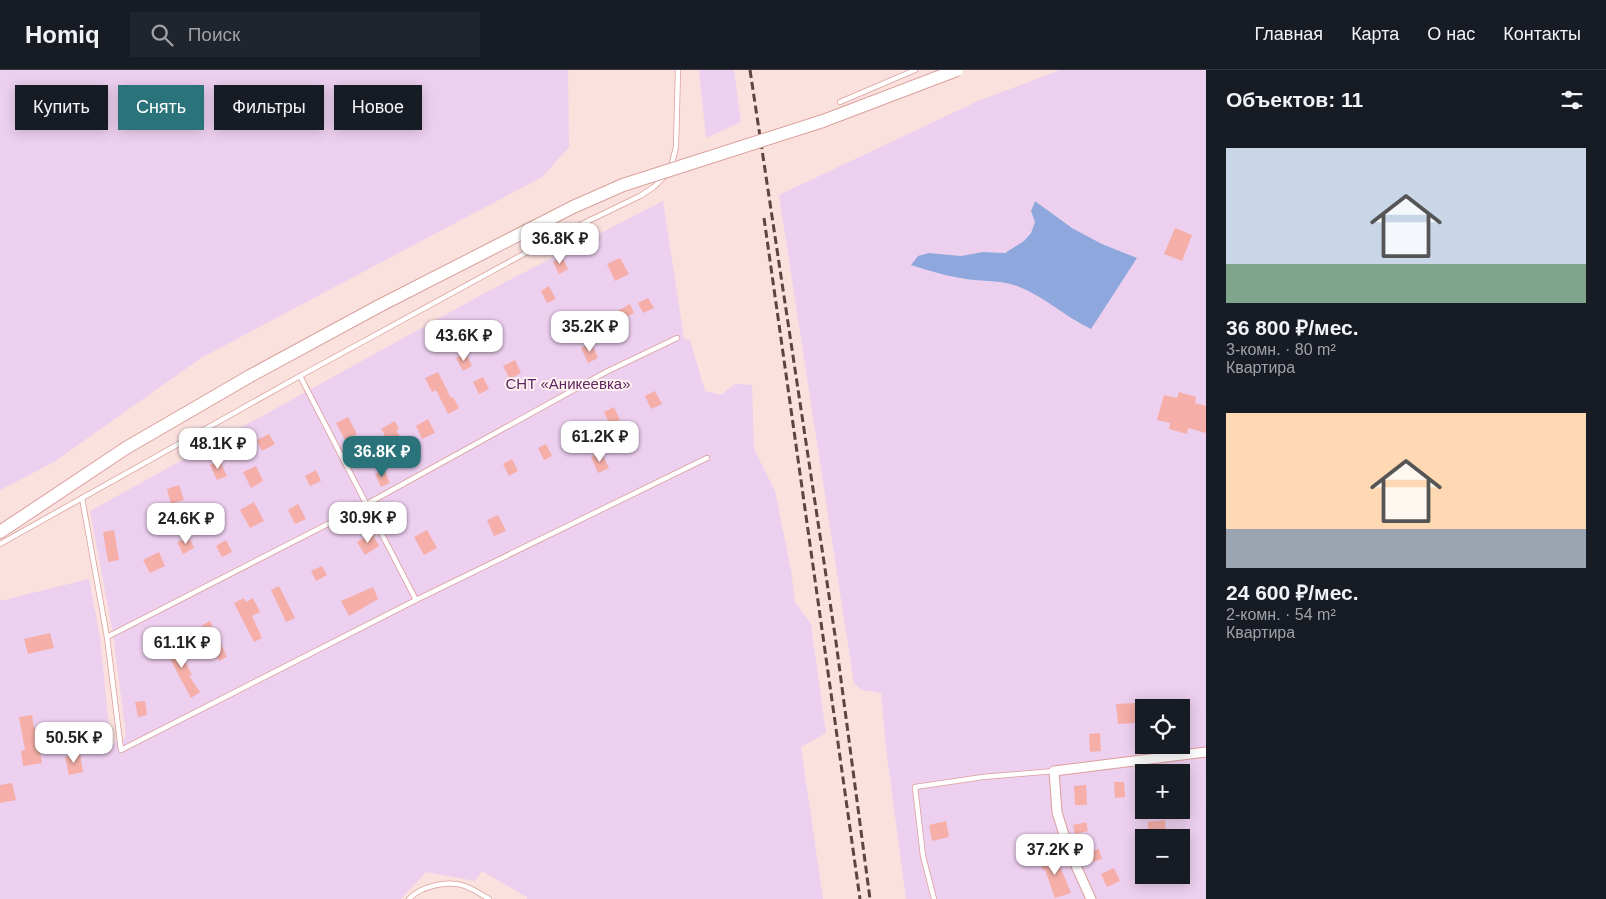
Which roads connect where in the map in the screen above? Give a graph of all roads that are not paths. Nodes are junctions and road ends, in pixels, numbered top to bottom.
1 (678, 70) edge
2 (915, 70) edge
3 (957, 70) edge
4 (840, 102) dead end
5 (677, 338) dead end
6 (300, 376) junction
7 (707, 458) dead end
8 (82, 498) junction
9 (365, 506) junction
10 (0, 532) edge
11 (0, 544) edge
12 (416, 600) junction
13 (107, 637) junction
14 (1206, 752) edge
15 (1054, 771) junction
16 (409, 899) edge
17 (489, 899) edge
18 (934, 899) edge
19 (1091, 899) edge

1 - 6 lane
2 - 4 lane
3 - 10 street, bridge
5 - 9 lane
6 - 8 lane
6 - 9 lane
7 - 12 lane
8 - 11 lane
8 - 13 lane
9 - 12 lane
9 - 13 lane
12 - 13 lane
14 - 15 street
15 - 18 lane
15 - 19 street
16 - 17 lane

